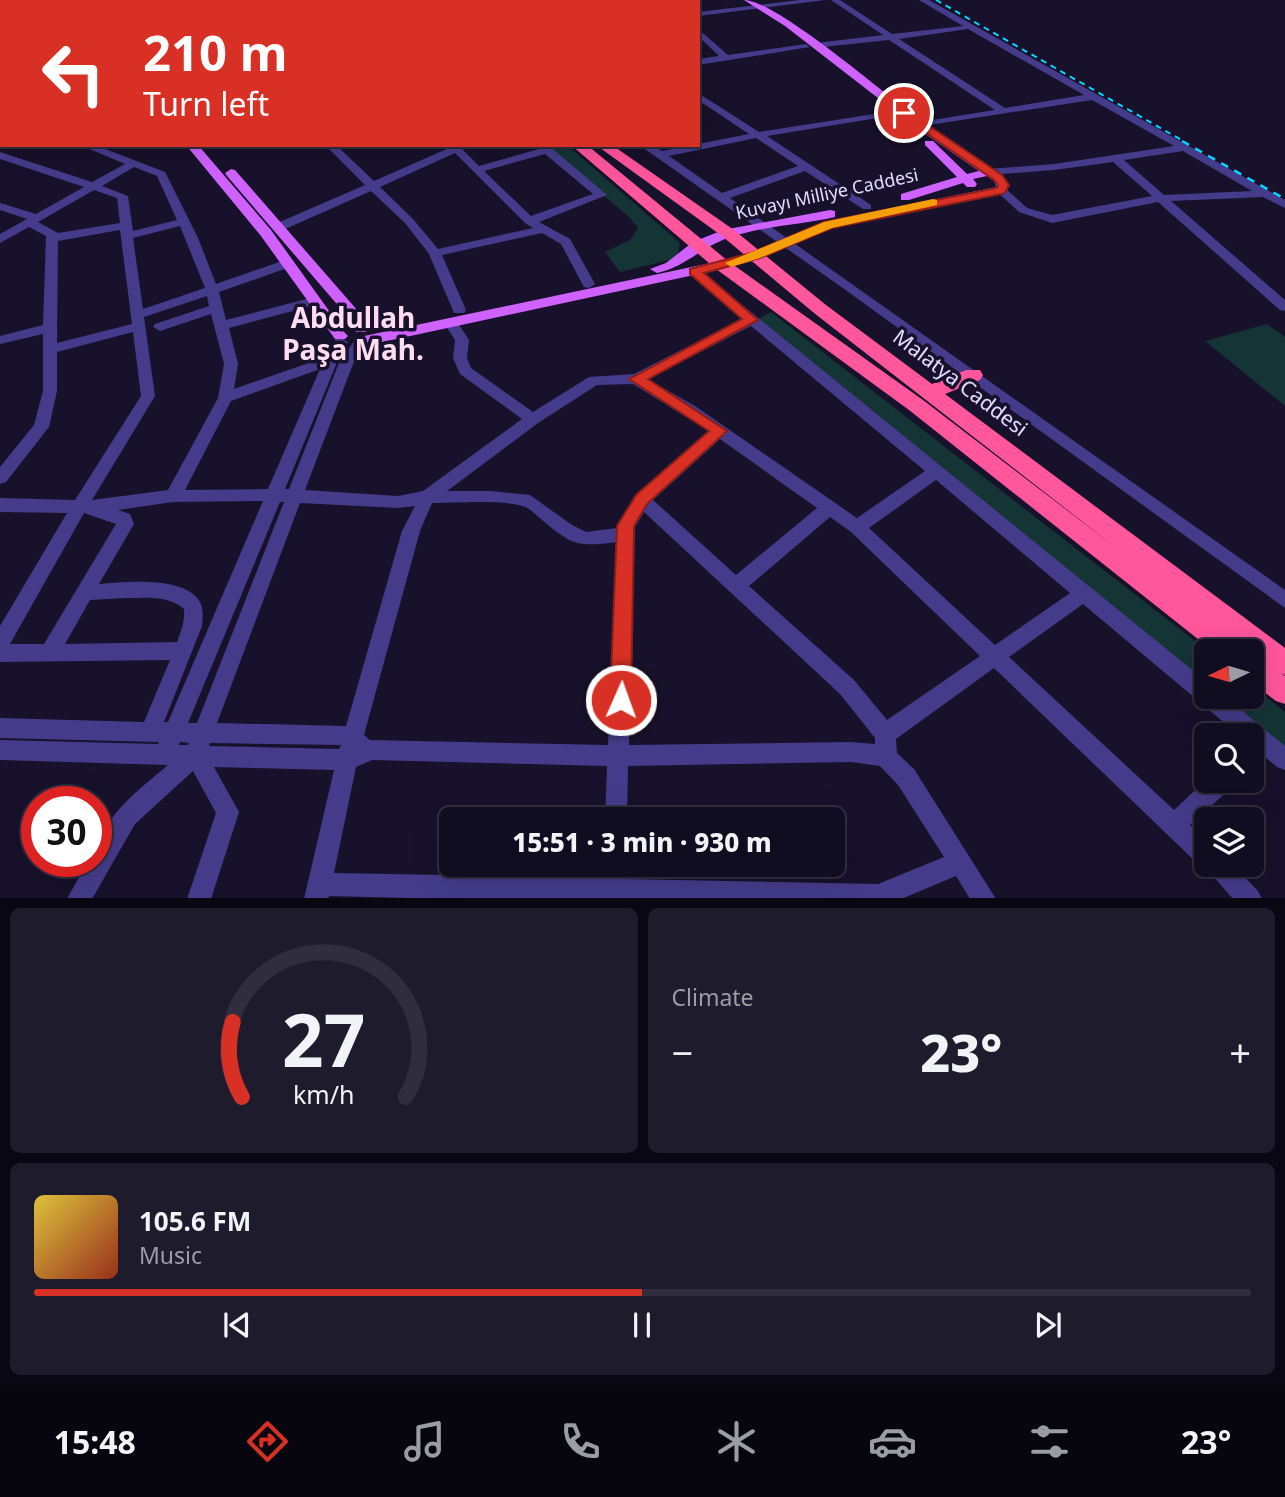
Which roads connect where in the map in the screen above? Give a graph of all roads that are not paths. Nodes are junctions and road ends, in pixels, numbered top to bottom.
1 (735, 0) edge
2 (821, 0) edge
3 (835, 0) edge
4 (923, 0) edge
5 (752, 4) edge
6 (700, 14) edge
7 (965, 28) dead end
8 (700, 33) edge
9 (891, 36) junction
10 (811, 47) junction
11 (726, 58) junction
12 (700, 62) edge
13 (700, 97) edge
14 (1091, 97) junction
15 (1003, 111) junction
16 (890, 113) junction
17 (920, 125) junction
18 (757, 135) junction
19 (194, 147) edge
20 (210, 147) edge
21 (332, 147) edge
22 (454, 147) edge
23 (580, 147) edge
24 (606, 147) edge
25 (649, 147) edge
26 (699, 147) edge
27 (700, 147) edge
28 (108, 148) edge
29 (544, 148) edge
30 (1184, 148) junction
31 (0, 154) edge
32 (660, 155) junction
33 (1114, 157) junction
34 (134, 163) junction
35 (807, 167) junction
36 (1054, 167) junction
37 (476, 170) junction
38 (988, 172) junction
39 (963, 177) junction
40 (91, 186) junction
41 (375, 186) junction
42 (1002, 188) junction
43 (982, 194) junction
44 (1266, 194) junction
45 (721, 197) junction
46 (1161, 198) junction
47 (1285, 205) edge
48 (0, 206) edge
49 (867, 206) junction
50 (32, 220) junction
51 (529, 221) junction
52 (184, 222) junction
53 (279, 227) junction
54 (763, 228) junction
55 (544, 229) junction
56 (127, 230) junction
57 (728, 233) junction
58 (52, 238) junction
59 (0, 239) edge
60 (785, 242) junction
61 (698, 244) junction
62 (435, 253) junction
63 (755, 256) junction
64 (289, 263) junction
65 (723, 265) junction
66 (694, 272) junction
67 (589, 284) junction
68 (212, 290) junction
69 (314, 301) junction
70 (1282, 302) edge
71 (216, 308) junction
72 (455, 316) junction
73 (751, 320) junction
74 (138, 321) junction
75 (221, 326) junction
76 (160, 327) dead end
77 (50, 328) junction
78 (362, 336) junction
79 (340, 339) junction
80 (0, 340) edge
81 (49, 350) junction
82 (331, 360) junction
83 (973, 375) junction
84 (636, 379) junction
85 (930, 393) junction
86 (225, 398) junction
87 (533, 419) junction
88 (719, 431) junction
89 (937, 471) junction
90 (0, 478) edge
91 (275, 495) junction
92 (173, 496) junction
93 (295, 497) junction
94 (427, 497) junction
95 (642, 500) junction
96 (0, 505) edge
97 (86, 507) junction
98 (830, 508) junction
99 (857, 527) junction
100 (625, 534) junction
101 (736, 586) junction
102 (87, 592) junction
103 (1083, 594) junction
104 (1285, 600) edge
105 (1217, 639) edge
106 (0, 644) edge
107 (184, 651) junction
108 (50, 652) junction
109 (0, 653) edge
110 (995, 655) junction
111 (1285, 663) edge
112 (1264, 676) edge
113 (1194, 684) edge
114 (1285, 692) edge
115 (1220, 709) edge
116 (1233, 723) edge
117 (0, 728) edge
118 (151, 730) junction
119 (175, 732) junction
120 (884, 734) junction
121 (199, 745) junction
122 (0, 750) edge
123 (357, 750) junction
124 (1264, 752) edge
125 (165, 753) junction
126 (619, 756) junction
127 (887, 758) junction
128 (1285, 760) edge
129 (1209, 793) edge
130 (617, 807) edge
131 (1174, 825) junction
132 (1194, 844) edge
133 (961, 862) junction
134 (1228, 877) edge
135 (318, 891) edge
136 (613, 894) edge
137 (79, 898) edge
138 (199, 898) edge
139 (984, 898) edge
140 (1250, 898) edge

1 - 5 main road, Kuvayı Milliye Caddesi
2 - 5 street
3 - 9 street
4 - 14 street
5 - 6 street
5 - 10 main road, Kuvayı Milliye Caddesi
7 - 9 street
8 - 11 street
9 - 10 street
9 - 15 street
10 - 11 street
10 - 16 main road, Kuvayı Milliye Caddesi
10 - 17 main road, Kuvayı Milliye Caddesi
11 - 12 street
13 - 18 street
14 - 15 street
14 - 30 street
15 - 17 street
16 - 18 street
16 - 39 main road, Kuvayı Milliye Caddesi
17 - 38 main road, Kuvayı Milliye Caddesi
18 - 27 street
18 - 35 street
19 - 64 main road
20 - 53 main road
21 - 41 street
22 - 37 street
22 - 41 street
23 - 61 highway
24 - 57 highway, Malatya Caddesi
25 - 32 street
26 - 32 street
28 - 34 street
29 - 37 street
29 - 51 street
30 - 33 street
30 - 44 street
31 - 40 street
32 - 45 street
33 - 36 street
33 - 46 street
34 - 40 street
34 - 52 street
35 - 45 street
35 - 49 street
36 - 38 street
36 - 42 street
37 - 51 street
38 - 39 main road, Kuvayı Milliye Caddesi
38 - 42 main road, Kuvayı Milliye Caddesi
39 - 43 main road, Kuvayı Milliye Caddesi
39 - 49 main road, Kuvayı Milliye Caddesi
40 - 50 street
40 - 56 street
41 - 53 street
41 - 62 street
42 - 43 main road, Kuvayı Milliye Caddesi
42 - 46 street
43 - 60 main road, Kuvayı Milliye Caddesi
44 - 46 street
44 - 47 street
45 - 54 street
46 - 70 street
48 - 50 street
49 - 54 main road, Kuvayı Milliye Caddesi
50 - 58 street
50 - 59 street
51 - 55 street
52 - 56 street
52 - 68 street
53 - 78 main road
54 - 57 main road, Kuvayı Milliye Caddesi
54 - 60 street
55 - 62 street
55 - 67 street
56 - 58 street
56 - 74 street
57 - 61 main road, Kuvayı Milliye Caddesi
57 - 63 highway, Malatya Caddesi
58 - 77 street
60 - 63 main road, Kuvayı Milliye Caddesi
60 - 83 street
61 - 65 highway
61 - 67 main road, Kuvayı Milliye Caddesi
62 - 72 street
63 - 65 main road, Kuvayı Milliye Caddesi
63 - 85 highway, Malatya Caddesi
64 - 68 street
64 - 69 main road
65 - 66 main road, Kuvayı Milliye Caddesi
65 - 105 highway
66 - 72 main road, Kuvayı Milliye Caddesi
66 - 73 street
67 - 72 main road, Kuvayı Milliye Caddesi
68 - 71 street
68 - 74 street
69 - 75 street
69 - 79 main road
71 - 75 street
71 - 76 street
72 - 78 main road
72 - 87 street
73 - 84 street
73 - 89 street
74 - 81 street
74 - 97 street
75 - 86 street
77 - 80 street
77 - 81 street
78 - 79 main road
78 - 93 street
79 - 82 street
81 - 90 street
82 - 86 street
82 - 91 street
83 - 85 highway
83 - 104 street
84 - 87 street
84 - 88 street
85 - 111 highway, Malatya Caddesi
86 - 92 street
87 - 94 street
88 - 95 street
88 - 98 street
89 - 99 street
89 - 103 street
91 - 92 street
91 - 93 street
91 - 119 street
92 - 97 street
93 - 94 street
93 - 121 street
94 - 100 street
94 - 123 street
95 - 100 street
95 - 101 street
96 - 97 street
97 - 102 street
97 - 106 street
98 - 99 street
98 - 101 street
99 - 110 street
100 - 126 street
101 - 120 street
102 - 107 street
102 - 108 street
103 - 110 street
103 - 113 street
107 - 108 street
107 - 118 street
108 - 109 street
110 - 120 street
110 - 131 street
112 - 114 highway
115 - 116 street
117 - 118 street
118 - 119 street
119 - 121 street
119 - 125 street
120 - 127 street
121 - 123 street
121 - 125 street
121 - 137 street
121 - 138 street
122 - 125 street
123 - 126 street
123 - 135 street
124 - 128 street
126 - 127 street
126 - 130 street
127 - 133 street
129 - 131 street
131 - 132 street
133 - 136 street
133 - 139 street
134 - 140 street
135 - 136 street

